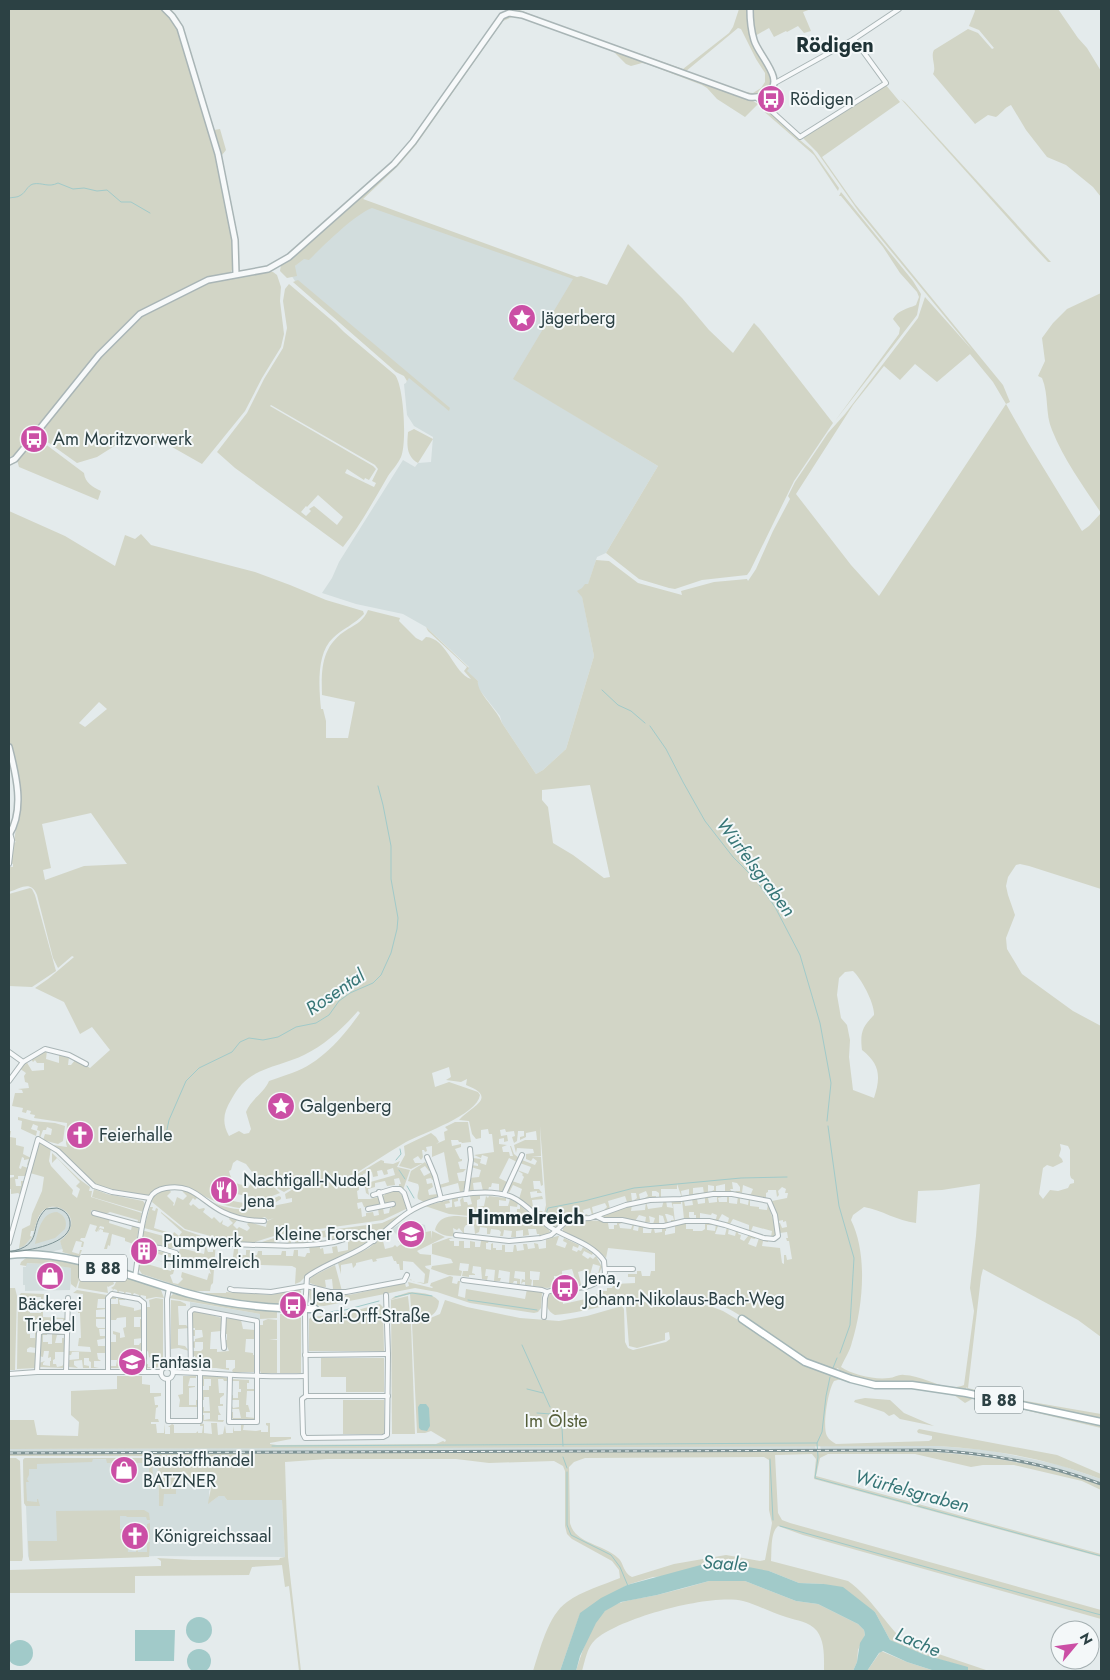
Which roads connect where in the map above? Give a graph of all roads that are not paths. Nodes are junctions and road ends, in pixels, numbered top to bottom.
1 (165, 9) edge
2 (750, 9) edge
3 (899, 9) edge
4 (854, 39) junction
5 (775, 83) junction
6 (772, 90) junction
7 (756, 98) junction
8 (766, 105) junction
9 (236, 274) junction
10 (9, 462) edge
11 (9, 747) edge
12 (10, 834) edge
13 (9, 864) edge
14 (9, 1052) edge
15 (23, 1062) junction
16 (86, 1064) dead end
17 (9, 1081) edge
18 (470, 1149) dead end
19 (522, 1155) dead end
20 (427, 1157) dead end
21 (379, 1192) junction
22 (373, 1194) dead end
23 (466, 1194) junction
24 (504, 1194) junction
25 (150, 1198) junction
26 (441, 1199) junction
27 (392, 1204) dead end
28 (383, 1206) junction
29 (368, 1209) dead end
30 (410, 1211) junction
31 (94, 1213) dead end
32 (596, 1216) junction
33 (264, 1221) dead end
34 (142, 1226) junction
35 (556, 1231) junction
36 (456, 1235) dead end
37 (374, 1241) junction
38 (9, 1243) edge
39 (231, 1244) dead end
40 (140, 1246) junction
41 (176, 1253) dead end
42 (9, 1255) edge
43 (606, 1269) junction
44 (633, 1269) dead end
45 (407, 1276) dead end
46 (135, 1278) junction
47 (464, 1280) dead end
48 (306, 1286) junction
49 (169, 1288) junction
50 (230, 1289) dead end
51 (547, 1292) junction
52 (386, 1295) dead end
53 (68, 1298) dead end
54 (305, 1309) junction
55 (315, 1309) dead end
56 (224, 1316) junction
57 (544, 1317) dead end
58 (742, 1319) dead end
59 (67, 1332) junction
60 (224, 1348) dead end
61 (388, 1354) junction
62 (305, 1355) junction
63 (168, 1366) junction
64 (37, 1372) junction
65 (66, 1372) junction
66 (108, 1372) junction
67 (144, 1372) junction
68 (161, 1372) junction
69 (173, 1372) junction
70 (191, 1372) junction
71 (200, 1372) junction
72 (9, 1374) edge
73 (230, 1375) junction
74 (258, 1376) junction
75 (305, 1376) junction
76 (168, 1378) junction
77 (306, 1396) junction
78 (388, 1396) junction
79 (1101, 1422) edge

1 - 9 street
2 - 5 street
3 - 4 street
4 - 5 street
4 - 8 street
5 - 6 street
6 - 7 street
6 - 8 street
7 - 8 street
7 - 9 street
9 - 10 street
11 - 12 street
12 - 13 street
14 - 15 street
15 - 16 street
15 - 17 street
18 - 23 street
19 - 24 street
20 - 26 street
21 - 22 street
21 - 28 street
21 - 30 street
23 - 24 street
23 - 26 street
24 - 35 street
25 - 33 street
25 - 34 street
25 - 38 street
26 - 30 street
27 - 28 street
28 - 29 street
30 - 37 street
31 - 34 street
32 - 32 street
32 - 35 street
34 - 40 street
35 - 36 street
35 - 43 street
37 - 39 street
37 - 48 street
40 - 41 street
40 - 46 street
42 - 46 main road, B 88
43 - 44 street
43 - 51 street
45 - 48 street
46 - 49 main road, B 88
47 - 51 street
48 - 50 street
48 - 54 street
49 - 54 main road, B 88
49 - 63 street
51 - 57 street
52 - 61 street
53 - 59 street
54 - 55 main road, B 88
54 - 62 street
56 - 60 street
56 - 70 street
56 - 74 street
58 - 79 main road, B 88
59 - 64 street
59 - 65 street
61 - 62 street
61 - 78 street
62 - 75 street
63 - 68 street
63 - 69 street
64 - 65 street
64 - 72 street
65 - 66 street
66 - 67 street
66 - 67 street
67 - 68 street
68 - 76 street
69 - 70 street
69 - 76 street
70 - 71 street
71 - 73 street
71 - 76 street
73 - 74 street
73 - 74 street
74 - 75 street
75 - 77 street
77 - 78 street
77 - 78 street

